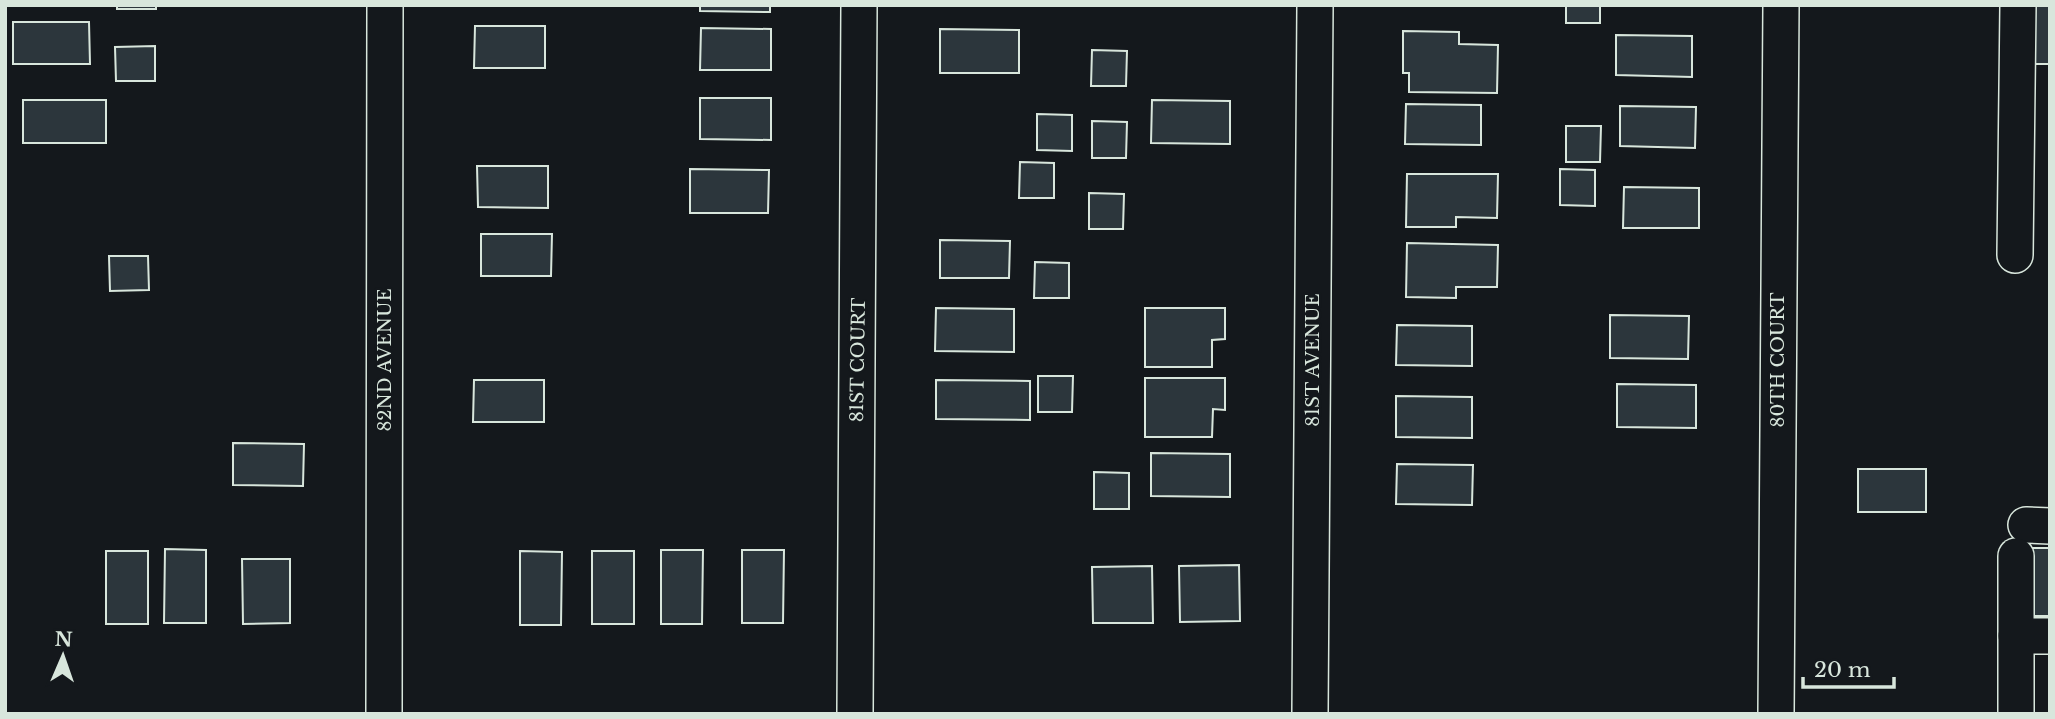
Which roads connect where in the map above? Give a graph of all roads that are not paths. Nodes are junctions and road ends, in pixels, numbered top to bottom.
1 (385, 5) edge
2 (859, 5) edge
3 (1315, 5) edge
4 (1780, 5) edge
5 (2018, 5) edge
6 (2015, 256) dead end
7 (2031, 535) edge
8 (2033, 636) edge
9 (384, 714) edge
10 (855, 714) edge
11 (1310, 714) edge
12 (1776, 714) edge
13 (2015, 714) edge

1 - 9 street, 82ND AVENUE
2 - 10 street, 81ST COURT
3 - 11 street, 81ST AVENUE
4 - 12 street, 80TH COURT
5 - 6 street
7 - 8 street
8 - 13 street

